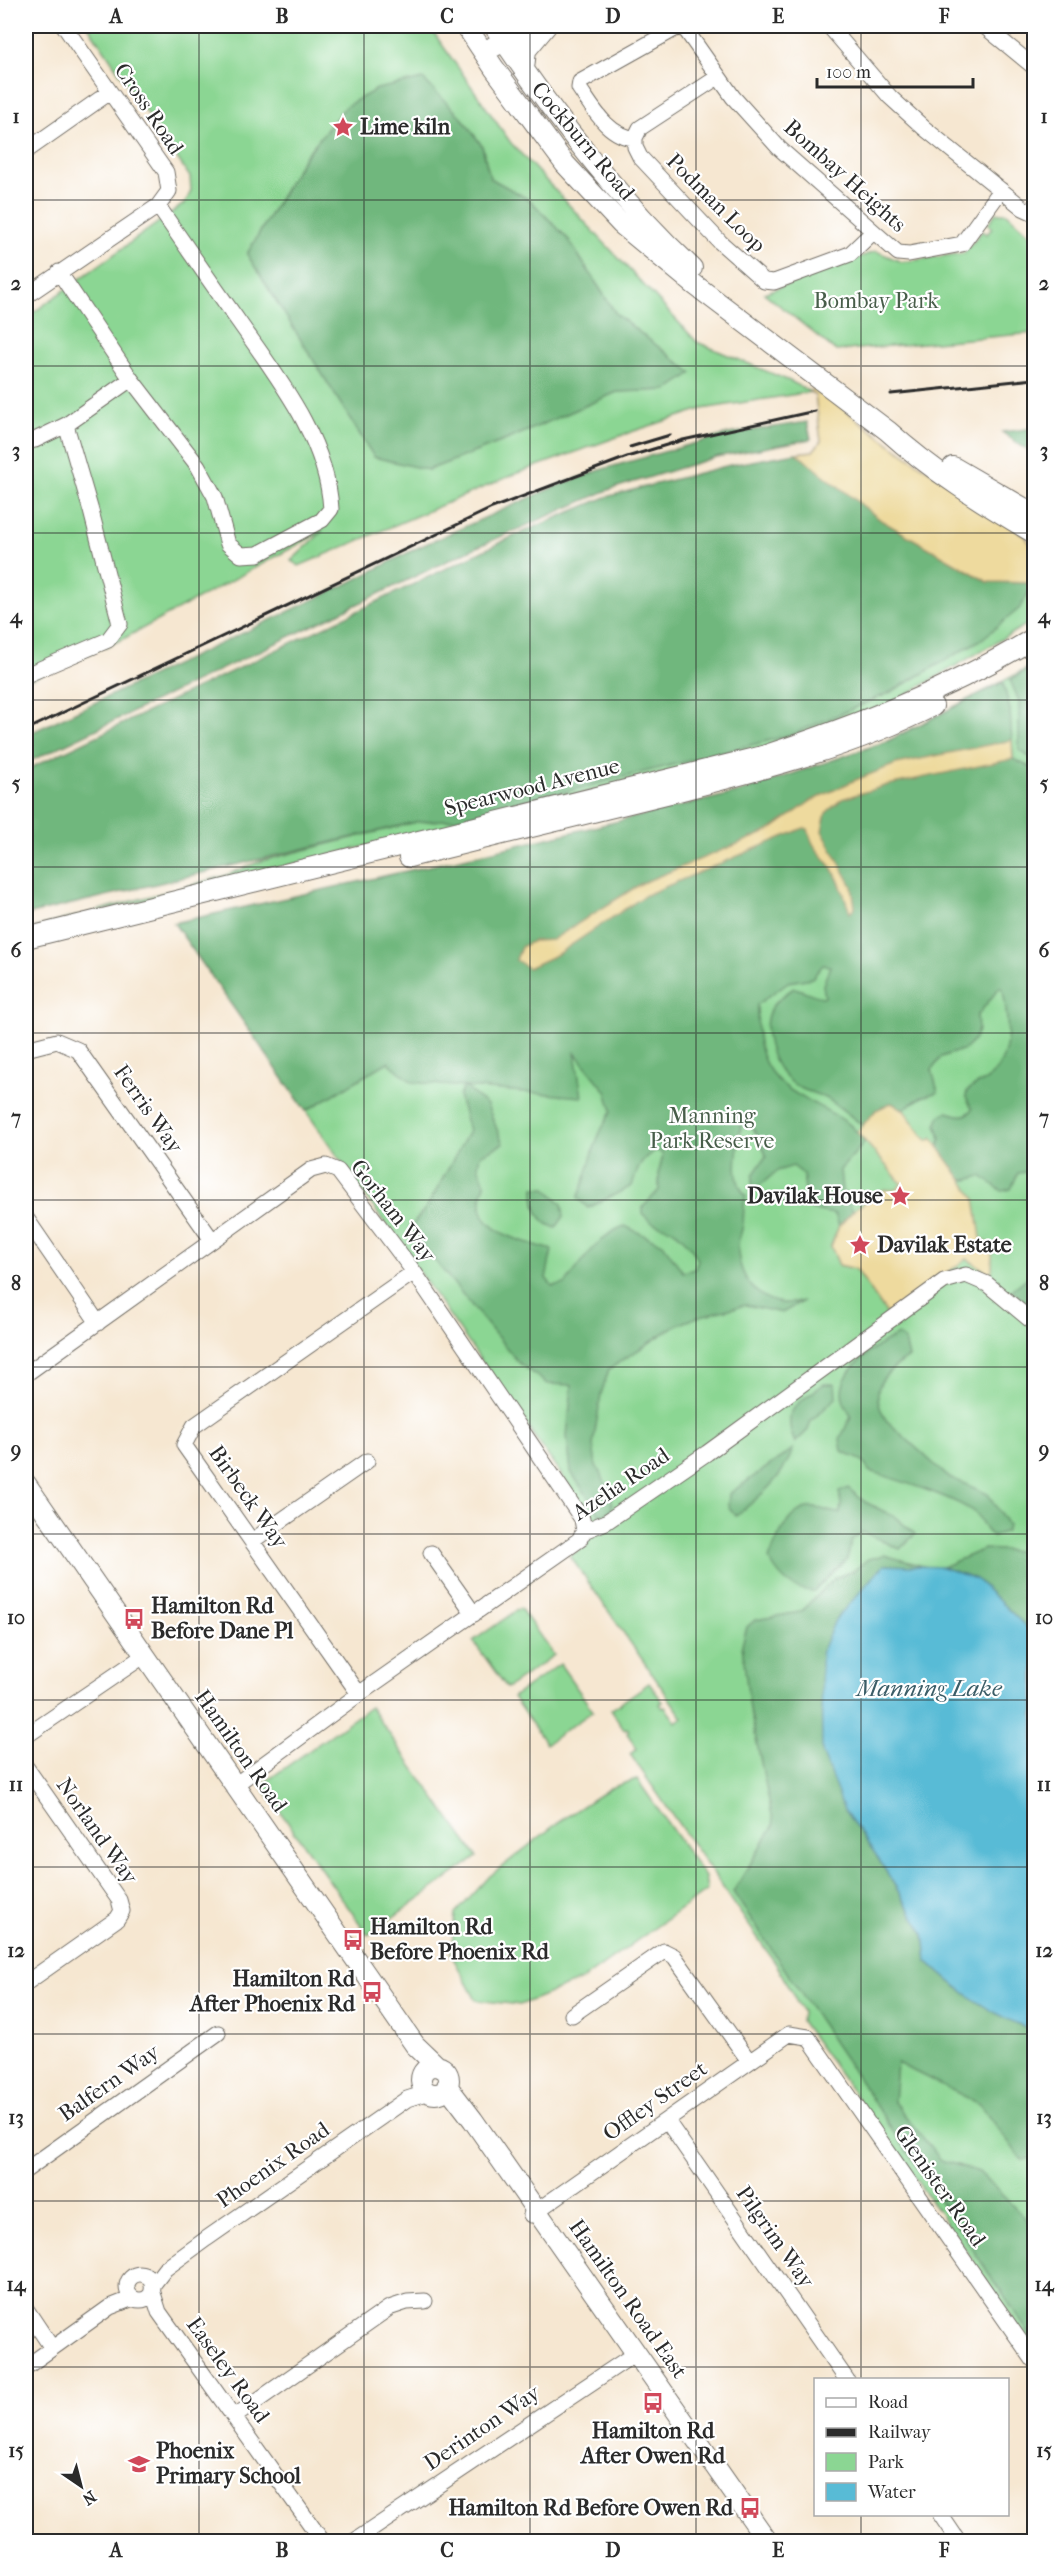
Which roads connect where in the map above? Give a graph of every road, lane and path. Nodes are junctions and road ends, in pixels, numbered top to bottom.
1 (64, 26) edge
2 (530, 26) edge
3 (546, 26) edge
4 (681, 26) edge
5 (829, 26) edge
6 (984, 26) edge
7 (497, 30) edge
8 (475, 39) edge
9 (1035, 67) edge
10 (524, 69) junction
11 (718, 77) junction
12 (110, 92) junction
13 (635, 138) junction
14 (26, 151) edge
15 (1001, 190) junction
16 (158, 206) junction
17 (1035, 213) edge
18 (873, 232) junction
19 (59, 272) junction
20 (26, 296) edge
21 (766, 337) junction
22 (131, 379) junction
23 (66, 425) junction
24 (888, 430) junction
25 (26, 441) edge
26 (1035, 514) edge
27 (1035, 533) edge
28 (1035, 627) edge
29 (1035, 638) edge
30 (1035, 654) edge
31 (988, 665) junction
32 (26, 675) edge
33 (26, 938) edge
34 (26, 951) edge
35 (26, 1049) edge
36 (26, 1218) edge
37 (212, 1240) junction
38 (414, 1272) junction
39 (98, 1323) junction
40 (1035, 1323) edge
41 (26, 1374) edge
42 (368, 1461) dead end
43 (26, 1484) edge
44 (584, 1531) junction
45 (252, 1541) junction
46 (431, 1553) dead end
47 (474, 1614) junction
48 (145, 1655) junction
49 (360, 1694) junction
50 (26, 1736) edge
51 (26, 1767) edge
52 (235, 1785) junction
53 (26, 1983) edge
54 (572, 2015) dead end
55 (218, 2033) dead end
56 (808, 2037) joint
57 (749, 2061) junction
58 (432, 2083) junction
59 (668, 2121) junction
60 (26, 2169) edge
61 (534, 2213) junction
62 (149, 2283) junction
63 (133, 2295) junction
64 (425, 2301) dead end
65 (26, 2309) edge
66 (159, 2312) junction
67 (52, 2348) junction
68 (633, 2355) junction
69 (1035, 2361) edge
70 (26, 2367) edge
71 (845, 2378) edge
72 (234, 2416) junction
73 (941, 2516) edge
74 (323, 2541) edge
75 (353, 2541) edge
76 (759, 2541) edge
77 (768, 2541) edge
78 (958, 2541) edge

1 - 12 street, Cross Road
2 - 7 main road
3 - 10 main road
4 - 11 street, Bombay Heights
4 - 13 street
5 - 15 street
6 - 9 street
7 - 8 main road
7 - 10 main road, Cockburn Road
8 - 21 main road, Cockburn Road
10 - 21 main road, Cockburn Road
11 - 13 street
11 - 18 street, Bombay Heights
12 - 14 street
12 - 16 street, Cross Road
13 - 18 street, Podman Loop
15 - 17 street
15 - 18 street, Bombay Heights
16 - 19 street
16 - 22 street
19 - 20 street
19 - 22 street
21 - 24 main road, Cockburn Road
22 - 23 street
23 - 25 street
23 - 32 street
24 - 26 main road, Cockburn Road
24 - 27 main road, Cockburn Road
28 - 31 main road
29 - 31 main road, Spearwood Avenue
30 - 34 main road, Spearwood Avenue
31 - 33 main road, Spearwood Avenue
35 - 37 street, Ferris Way
36 - 39 street
37 - 38 street, Gorham Way
37 - 39 street, Gorham Way
38 - 44 street, Gorham Way
38 - 45 street, Birbeck Way
39 - 41 street, Gorham Way
40 - 44 street, Azelia Road
42 - 45 street
43 - 48 main road, Hamilton Road
44 - 47 street, Azelia Road
45 - 49 street, Birbeck Way
46 - 47 street
47 - 49 street, Azelia Road
48 - 50 street
48 - 52 main road, Hamilton Road
49 - 52 street, Azelia Road
51 - 53 street, Norland Way
52 - 58 main road, Hamilton Road
54 - 57 street
55 - 60 street, Balfern Way
56 - 57 street, Offley Street
56 - 69 street, Glenister Road
57 - 59 street, Offley Street
58 - 61 main road, Hamilton Road East
58 - 62 street, Phoenix Road
59 - 61 street, Offley Street
59 - 71 street, Pilgrim Way
61 - 68 main road, Hamilton Road East
62 - 63 street
62 - 63 street
62 - 66 street, Easeley Road
63 - 66 street, Easeley Road
63 - 67 street
64 - 72 street
65 - 67 street
66 - 72 street, Easeley Road
67 - 70 street
68 - 75 street, Derinton Way
68 - 76 main road, Hamilton Road East
68 - 77 main road, Hamilton Road East
72 - 74 street, Easeley Road
73 - 78 street

